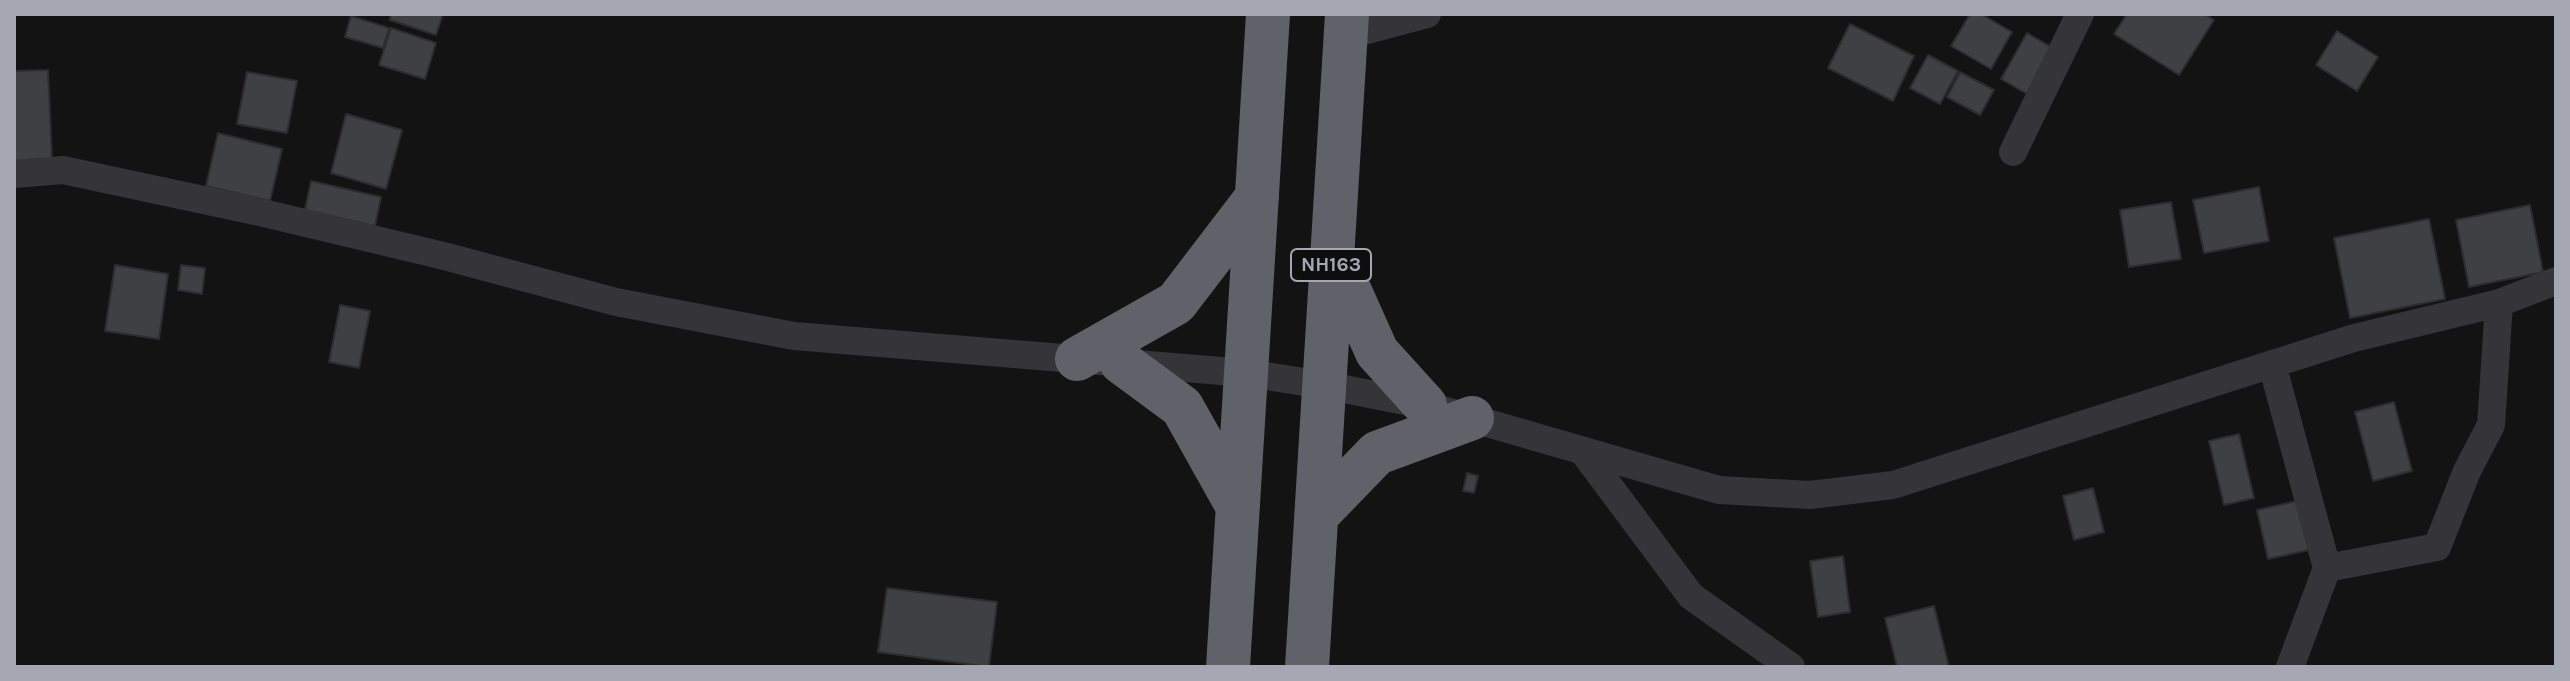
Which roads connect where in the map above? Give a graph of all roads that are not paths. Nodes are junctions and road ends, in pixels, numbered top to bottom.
1 (1268, 14) edge
2 (1427, 14) edge
3 (2080, 14) edge
4 (1346, 25) edge
5 (2013, 152) dead end
6 (14, 174) edge
7 (1257, 197) junction
8 (1332, 252) junction
9 (2556, 281) edge
10 (2499, 303) junction
11 (1077, 359) junction
12 (1121, 362) junction
13 (2272, 364) junction
14 (1246, 373) junction
15 (1324, 385) junction
16 (1425, 405) junction
17 (1472, 418) junction
18 (1582, 450) junction
19 (1238, 507) junction
20 (1317, 515) junction
21 (2327, 568) junction
22 (1228, 667) edge
23 (1307, 667) edge
24 (1791, 667) edge
25 (2290, 667) edge

1 - 7 highway
2 - 4 street
3 - 5 street
4 - 8 highway, NH163
6 - 11 street
7 - 11 highway
7 - 14 highway
8 - 15 highway, NH163
8 - 16 highway
9 - 10 street
10 - 13 street
10 - 21 street
11 - 12 street
12 - 14 street
12 - 19 highway
13 - 18 street
13 - 21 street
14 - 15 street
14 - 19 highway
15 - 16 street
15 - 20 highway, NH163
16 - 17 street
17 - 18 street
17 - 20 highway
18 - 24 street
19 - 22 highway
20 - 23 highway, NH163
21 - 25 street

